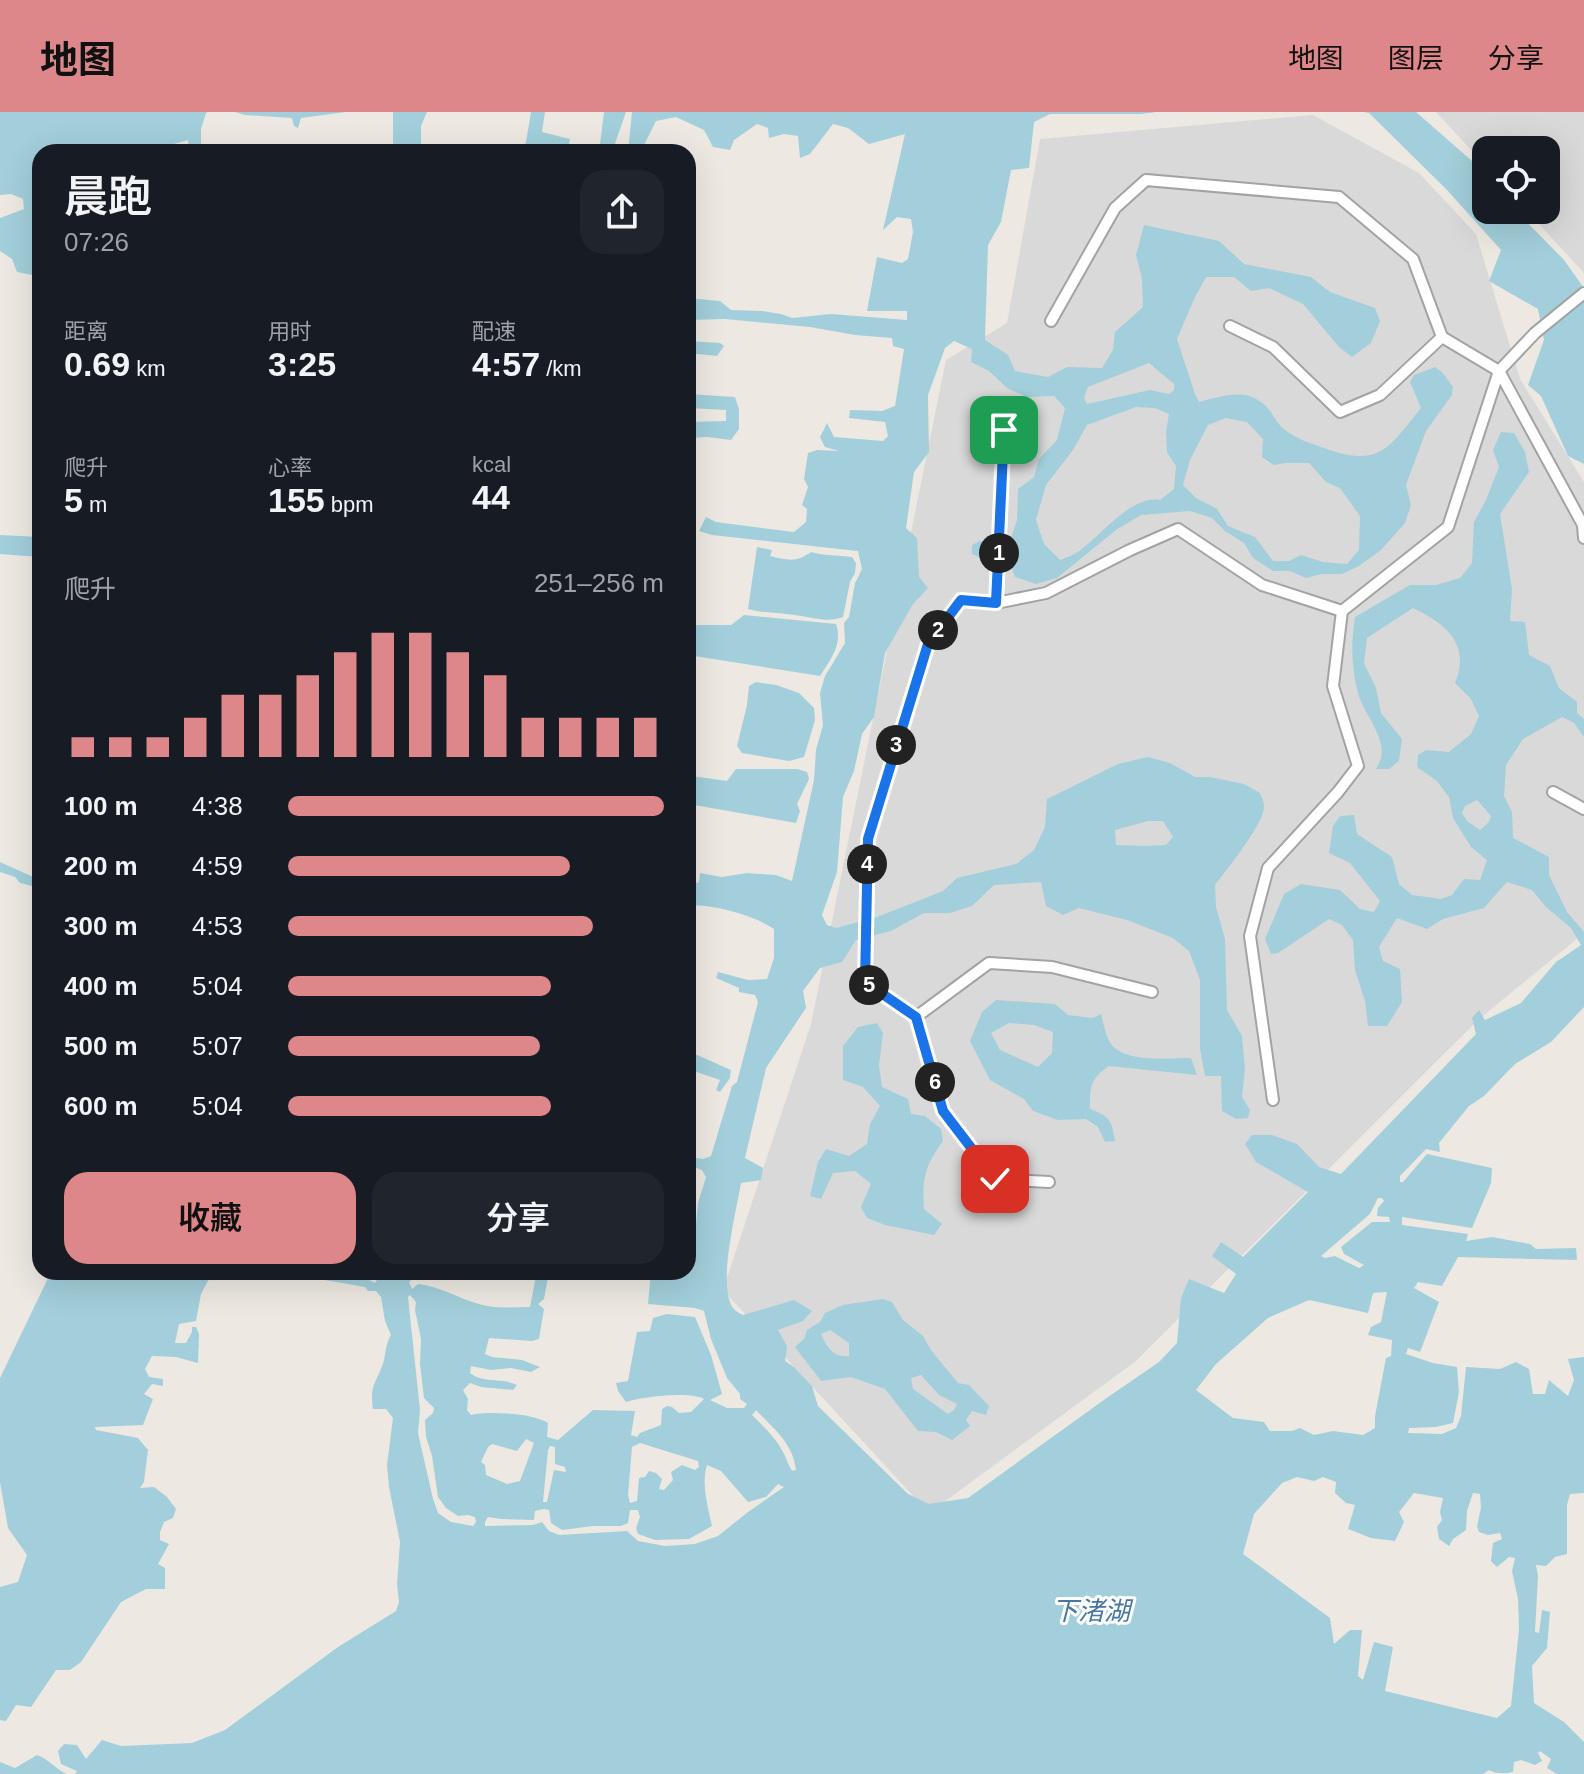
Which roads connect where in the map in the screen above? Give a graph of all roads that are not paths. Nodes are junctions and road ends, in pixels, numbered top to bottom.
1 (1584, 293) edge
2 (1051, 321) dead end
3 (1230, 326) dead end
4 (1442, 337) junction
5 (1499, 371) junction
6 (1004, 430) dead end
7 (1584, 538) edge
8 (996, 603) junction
9 (1342, 611) junction
10 (1553, 792) dead end
11 (1584, 809) edge
12 (1152, 992) dead end
13 (916, 1017) junction
14 (1273, 1100) dead end
15 (1049, 1182) dead end

1 - 5 street
2 - 4 street
3 - 4 street
4 - 5 street
5 - 7 street
5 - 9 street
6 - 8 street
8 - 9 street
8 - 13 street
9 - 14 street
10 - 11 street
12 - 13 street
13 - 15 street

